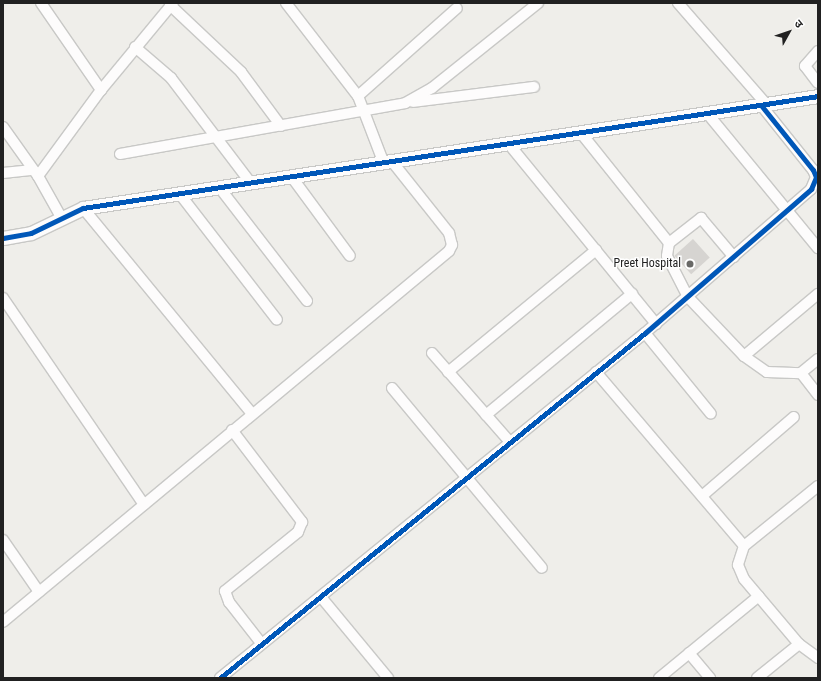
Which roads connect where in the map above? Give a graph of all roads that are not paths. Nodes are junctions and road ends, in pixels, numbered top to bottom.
1 (41, 3) edge
2 (286, 3) edge
3 (538, 3) edge
4 (678, 3) edge
5 (166, 6) edge
6 (457, 8) dead end
7 (135, 47) junction
8 (818, 51) edge
9 (818, 83) edge
10 (534, 87) dead end
11 (101, 90) junction
12 (358, 96) junction
13 (818, 96) edge
14 (405, 103) junction
15 (763, 105) junction
16 (366, 111) junction
17 (707, 113) junction
18 (281, 126) junction
19 (3, 127) edge
20 (581, 133) junction
21 (217, 137) junction
22 (508, 143) junction
23 (120, 154) dead end
24 (387, 161) junction
25 (3, 173) edge
26 (36, 173) junction
27 (291, 176) junction
28 (250, 182) junction
29 (219, 187) junction
30 (179, 193) junction
31 (83, 208) junction
32 (788, 212) junction
33 (61, 217) junction
34 (3, 238) edge
35 (669, 243) junction
36 (818, 248) edge
37 (596, 250) junction
38 (350, 256) dead end
39 (734, 258) junction
40 (632, 294) junction
41 (818, 294) edge
42 (688, 297) junction
43 (3, 298) edge
44 (307, 301) dead end
45 (277, 320) dead end
46 (656, 324) junction
47 (645, 333) junction
48 (432, 353) dead end
49 (744, 356) junction
50 (818, 359) edge
51 (448, 372) junction
52 (596, 372) junction
53 (800, 373) junction
54 (392, 388) dead end
55 (818, 395) edge
56 (252, 414) junction
57 (712, 414) dead end
58 (486, 415) junction
59 (794, 417) dead end
60 (232, 430) junction
61 (510, 442) junction
62 (468, 477) junction
63 (818, 486) edge
64 (702, 496) junction
65 (144, 505) junction
66 (3, 540) edge
67 (744, 546) junction
68 (542, 568) dead end
69 (39, 592) junction
70 (759, 596) junction
71 (321, 597) junction
72 (3, 622) edge
73 (261, 643) junction
74 (799, 644) junction
75 (689, 653) junction
76 (818, 658) edge
77 (222, 677) edge
78 (388, 678) edge
79 (659, 678) edge
80 (710, 678) edge
81 (757, 678) edge

1 - 11 street
2 - 12 street
3 - 14 street
4 - 15 street
5 - 7 street
5 - 18 street
6 - 12 street
7 - 11 street
7 - 21 street
8 - 9 street
10 - 14 street
11 - 26 street
12 - 16 street
13 - 15 street
14 - 16 street
15 - 17 street
15 - 32 street
16 - 18 street
16 - 24 street
17 - 20 street
17 - 32 street
18 - 21 street
19 - 26 street
20 - 22 street
20 - 35 street
21 - 23 street
21 - 28 street
22 - 24 street
22 - 37 street
24 - 27 street
24 - 56 street
25 - 26 street
26 - 33 street
27 - 28 street
27 - 38 street
28 - 29 street
29 - 30 street
29 - 44 street
30 - 31 street
30 - 45 street
31 - 33 street
31 - 56 street
32 - 36 street
32 - 39 street
33 - 34 street
35 - 39 street
35 - 42 street
37 - 40 street
37 - 51 street
39 - 42 street
40 - 46 street
40 - 58 street
41 - 49 street
42 - 46 street
42 - 49 street
43 - 65 street
46 - 47 street
47 - 52 street
47 - 57 street
48 - 51 street
49 - 53 street
50 - 53 street
51 - 58 street
52 - 61 street
52 - 64 street
53 - 55 street
54 - 62 street
56 - 60 street
58 - 61 street
59 - 64 street
60 - 65 street
60 - 73 street
61 - 62 street
62 - 68 street
62 - 71 street
63 - 67 street
64 - 67 street
65 - 69 street
66 - 69 street
67 - 70 street
69 - 72 street
70 - 74 street
70 - 75 street
71 - 73 street
71 - 78 street
73 - 77 street
74 - 76 street
74 - 81 street
75 - 79 street
75 - 80 street

